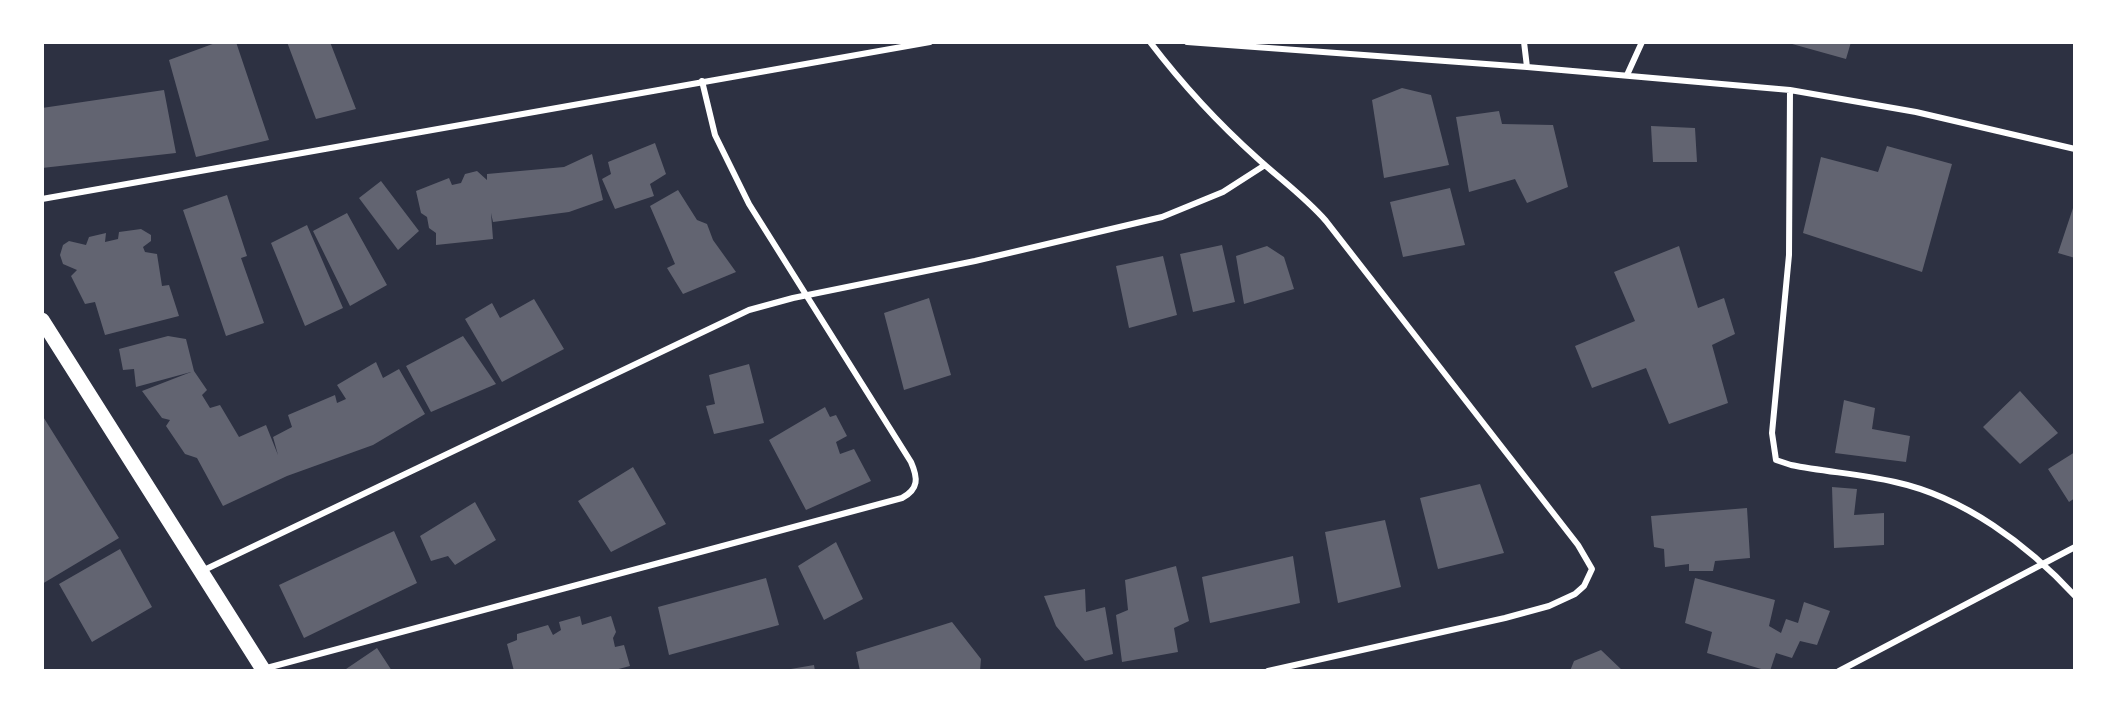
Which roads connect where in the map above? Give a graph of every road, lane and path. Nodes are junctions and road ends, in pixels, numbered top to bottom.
1 (930, 42) edge
2 (1150, 42) edge
3 (1186, 42) edge
4 (1524, 42) edge
5 (1642, 42) edge
6 (1527, 67) junction
7 (1627, 75) junction
8 (702, 81) junction
9 (1790, 90) junction
10 (2075, 149) edge
11 (1265, 165) junction
12 (42, 199) edge
13 (806, 296) junction
14 (44, 329) edge
15 (2075, 547) edge
16 (2043, 564) junction
17 (201, 571) junction
18 (2075, 596) edge
19 (263, 670) edge
20 (1268, 671) edge
21 (1839, 671) edge

1 - 8 street
2 - 11 street
3 - 6 street
4 - 6 street
5 - 7 street
6 - 7 street
7 - 9 street
8 - 12 street
8 - 13 street
9 - 10 street
9 - 16 street
11 - 13 street
11 - 20 street
13 - 17 street
13 - 19 street
14 - 17 main road
15 - 16 street
16 - 18 street
16 - 21 street
17 - 19 main road

